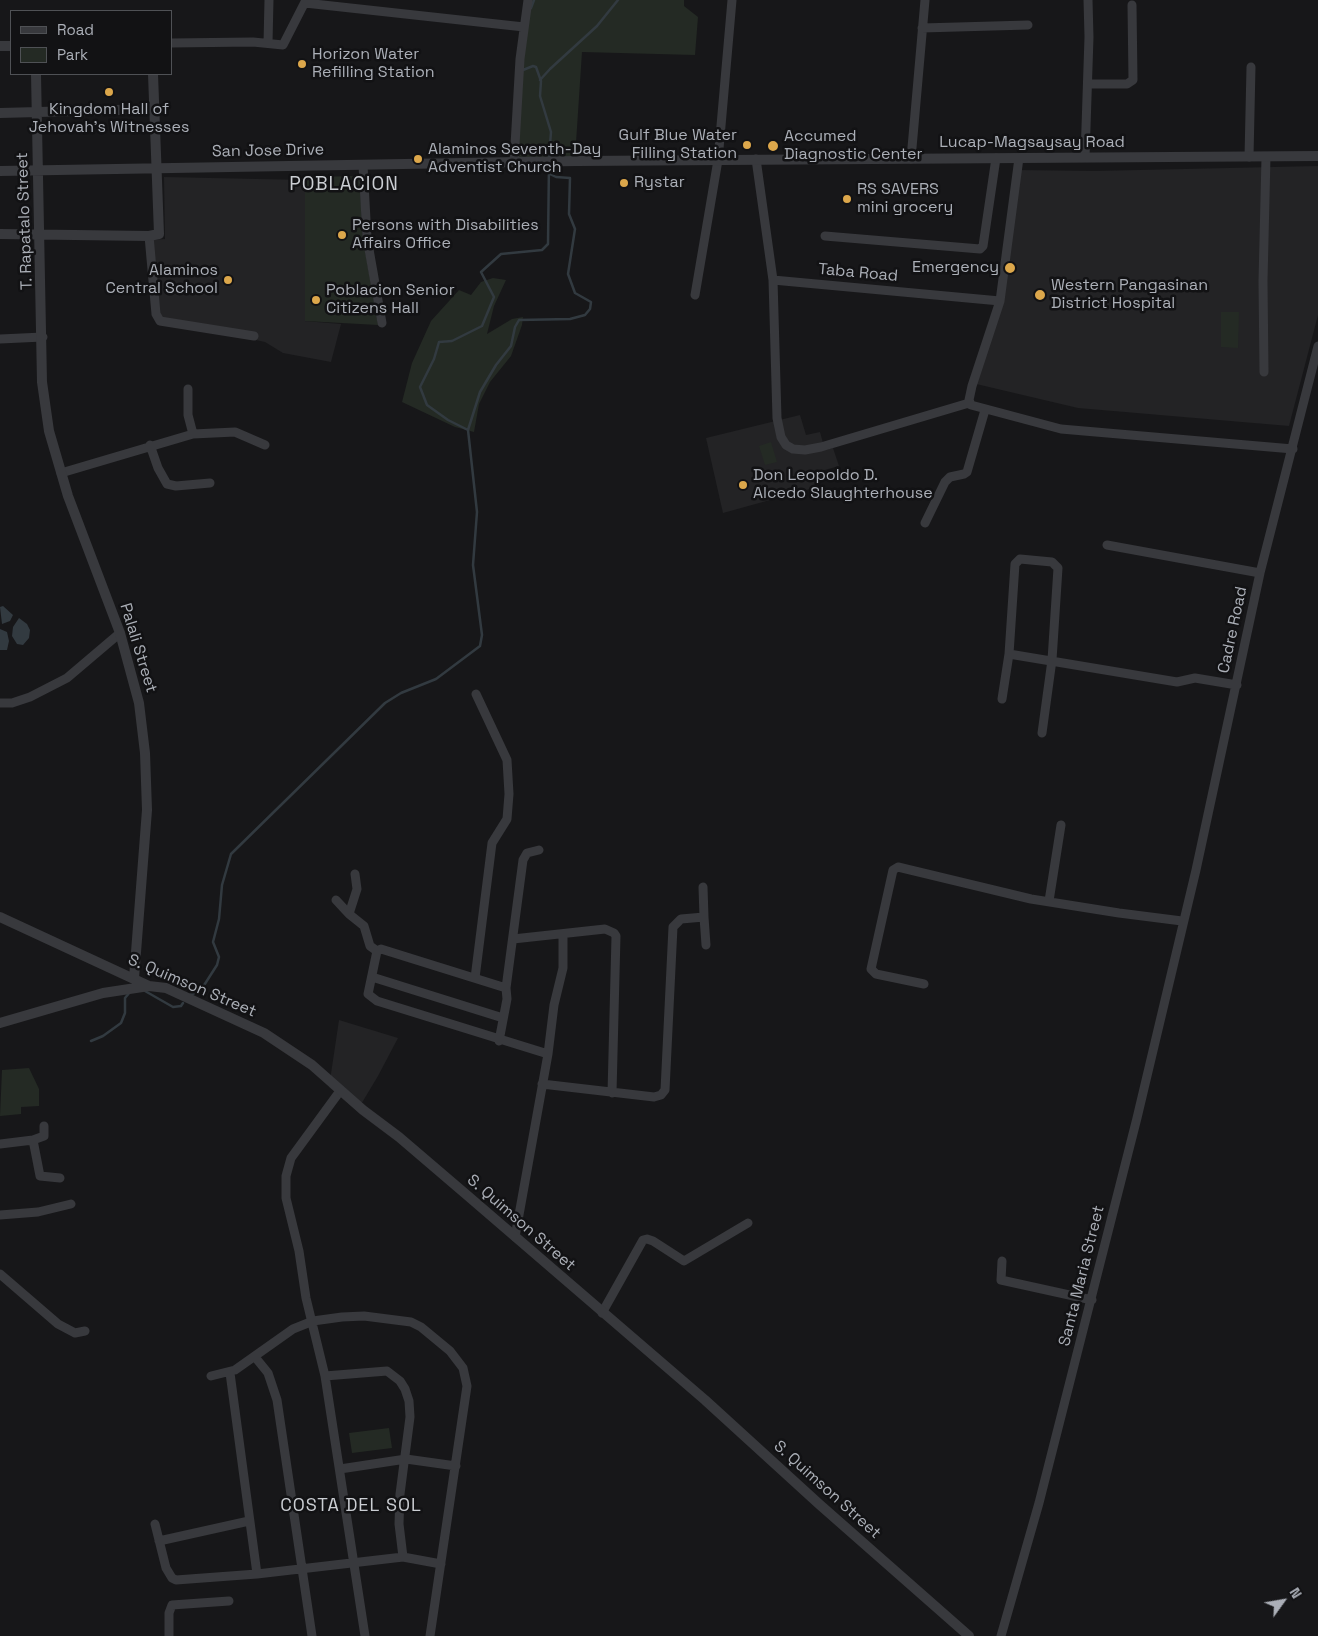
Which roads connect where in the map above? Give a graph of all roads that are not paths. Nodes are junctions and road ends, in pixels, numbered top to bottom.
1 (269, 0) edge
2 (528, 0) edge
3 (732, 0) edge
4 (925, 0) edge
5 (1088, 0) edge
6 (306, 1) edge
7 (1132, 5) dead end
8 (1028, 25) dead end
9 (524, 27) junction
10 (922, 28) junction
11 (268, 43) junction
12 (172, 44) edge
13 (1251, 67) dead end
14 (36, 75) edge
15 (153, 75) edge
16 (1088, 84) junction
17 (154, 109) junction
18 (0, 113) edge
19 (36, 113) junction
20 (1318, 156) edge
21 (1085, 157) junction
22 (1249, 157) junction
23 (1266, 157) junction
24 (996, 158) junction
25 (1019, 158) junction
26 (756, 159) junction
27 (911, 159) junction
28 (718, 160) junction
29 (514, 162) junction
30 (537, 162) joint
31 (363, 165) junction
32 (156, 168) junction
33 (0, 170) edge
34 (39, 171) junction
35 (0, 234) edge
36 (41, 235) junction
37 (149, 236) junction
38 (825, 236) dead end
39 (773, 280) junction
40 (695, 294) dead end
41 (1000, 301) junction
42 (382, 323) dead end
43 (254, 336) dead end
44 (43, 337) junction
45 (0, 339) edge
46 (1318, 346) edge
47 (1264, 372) dead end
48 (188, 389) dead end
49 (969, 403) junction
50 (985, 410) junction
51 (193, 434) junction
52 (150, 445) junction
53 (265, 445) dead end
54 (1293, 449) junction
55 (61, 473) junction
56 (210, 483) dead end
57 (925, 523) dead end
58 (1107, 545) dead end
59 (1260, 573) junction
60 (120, 633) junction
61 (1009, 654) junction
62 (1052, 660) junction
63 (1237, 685) junction
64 (476, 694) dead end
65 (1002, 699) dead end
66 (0, 703) edge
67 (1042, 733) dead end
68 (1061, 825) dead end
69 (539, 850) dead end
70 (355, 874) dead end
71 (703, 887) dead end
72 (336, 900) dead end
73 (1049, 901) junction
74 (349, 914) junction
75 (0, 917) edge
76 (704, 917) junction
77 (1182, 921) junction
78 (563, 935) junction
79 (513, 939) junction
80 (706, 945) dead end
81 (377, 951) junction
82 (372, 977) junction
83 (134, 978) junction
84 (476, 978) junction
85 (924, 984) dead end
86 (149, 986) junction
87 (506, 988) junction
88 (503, 1018) junction
89 (0, 1023) edge
90 (499, 1041) junction
91 (548, 1054) junction
92 (542, 1084) junction
93 (340, 1091) junction
94 (612, 1093) junction
95 (44, 1126) dead end
96 (33, 1140) junction
97 (0, 1144) edge
98 (60, 1178) dead end
99 (71, 1204) dead end
100 (0, 1215) edge
101 (748, 1223) dead end
102 (515, 1237) junction
103 (1002, 1261) dead end
104 (0, 1274) edge
105 (1092, 1300) junction
106 (602, 1313) junction
107 (313, 1321) junction
108 (85, 1331) dead end
109 (255, 1356) junction
110 (230, 1373) junction
111 (211, 1376) dead end
112 (326, 1376) junction
113 (406, 1459) junction
114 (456, 1466) junction
115 (340, 1469) junction
116 (249, 1521) junction
117 (156, 1524) dead end
118 (159, 1541) junction
119 (403, 1557) junction
120 (353, 1561) junction
121 (441, 1564) junction
122 (302, 1569) junction
123 (257, 1574) junction
124 (229, 1601) dead end
125 (169, 1636) edge
126 (312, 1636) edge
127 (365, 1636) edge
128 (430, 1636) edge
129 (969, 1636) edge
130 (1001, 1636) edge

1 - 11 street
2 - 9 street
3 - 28 street
4 - 10 street
5 - 16 street
6 - 9 street
6 - 11 street
7 - 16 street
8 - 10 street
9 - 29 street
10 - 27 street
11 - 12 street
13 - 22 street
14 - 19 street, T. Rapatalo Street
15 - 17 street
16 - 21 street
17 - 19 street
17 - 32 street
18 - 19 street
19 - 34 street, T. Rapatalo Street
20 - 23 street, Lucap-Magsaysay Road
21 - 22 street, Lucap-Magsaysay Road
21 - 25 street, Lucap-Magsaysay Road
22 - 23 street, Lucap-Magsaysay Road
23 - 47 street
24 - 25 street, Lucap-Magsaysay Road
24 - 27 street, Lucap-Magsaysay Road
24 - 38 street
25 - 41 street
26 - 27 street, Lucap-Magsaysay Road
26 - 28 street, Lucap-Magsaysay Road
26 - 39 street
28 - 30 street, Lucap-Magsaysay Road
28 - 40 street
29 - 30 street, San Jose Drive
29 - 31 street, San Jose Drive
31 - 32 street, San Jose Drive
31 - 42 street
32 - 34 street, San Jose Drive
32 - 37 street
33 - 34 street, San Jose Drive
34 - 36 street, T. Rapatalo Street
35 - 36 street
36 - 37 street
36 - 44 street, T. Rapatalo Street
37 - 43 street
39 - 41 street, Taba Road
39 - 49 street
41 - 49 street
44 - 45 street
44 - 55 street, Palali Street
46 - 54 street, Cadre Road
48 - 51 street
49 - 50 street
50 - 54 street
50 - 57 street
51 - 52 street
51 - 53 street
52 - 55 street
52 - 56 street
54 - 59 street, Cadre Road
55 - 60 street, Palali Street
58 - 59 street
59 - 63 street, Cadre Road
60 - 66 street
60 - 83 street, Palali Street
61 - 62 street
61 - 62 street
61 - 65 street
62 - 63 street
62 - 67 street
63 - 77 street, Cadre Road
64 - 84 street
68 - 73 street
69 - 79 street
70 - 74 street
71 - 76 street
72 - 74 street
73 - 77 street
73 - 85 street
74 - 81 street
75 - 83 street, S. Quimson Street
76 - 80 street
76 - 94 street
77 - 105 street, Santa Maria Street
78 - 79 street
78 - 91 street
78 - 94 street
79 - 87 street
81 - 82 street
81 - 84 street
82 - 88 street
82 - 90 street
83 - 86 street, S. Quimson Street
84 - 87 street
86 - 89 street
86 - 93 street, S. Quimson Street
87 - 88 street
88 - 90 street
90 - 91 street
91 - 92 street
92 - 94 street
92 - 102 street
93 - 102 street, S. Quimson Street
93 - 107 street
95 - 96 street
96 - 97 street
96 - 98 street
99 - 100 street
101 - 106 street
102 - 106 street, S. Quimson Street
103 - 105 street
104 - 108 street
105 - 130 street, Santa Maria Street
106 - 129 street, S. Quimson Street
107 - 109 street
107 - 112 street
107 - 114 street
109 - 110 street
109 - 122 street
110 - 111 street
110 - 116 street
112 - 113 street
112 - 115 street
113 - 114 street
113 - 115 street
113 - 119 street
114 - 121 street
115 - 120 street
116 - 118 street
116 - 123 street
117 - 118 street
118 - 123 street
119 - 120 street
119 - 121 street
120 - 122 street
120 - 127 street
121 - 128 street
122 - 123 street
122 - 126 street
124 - 125 street

